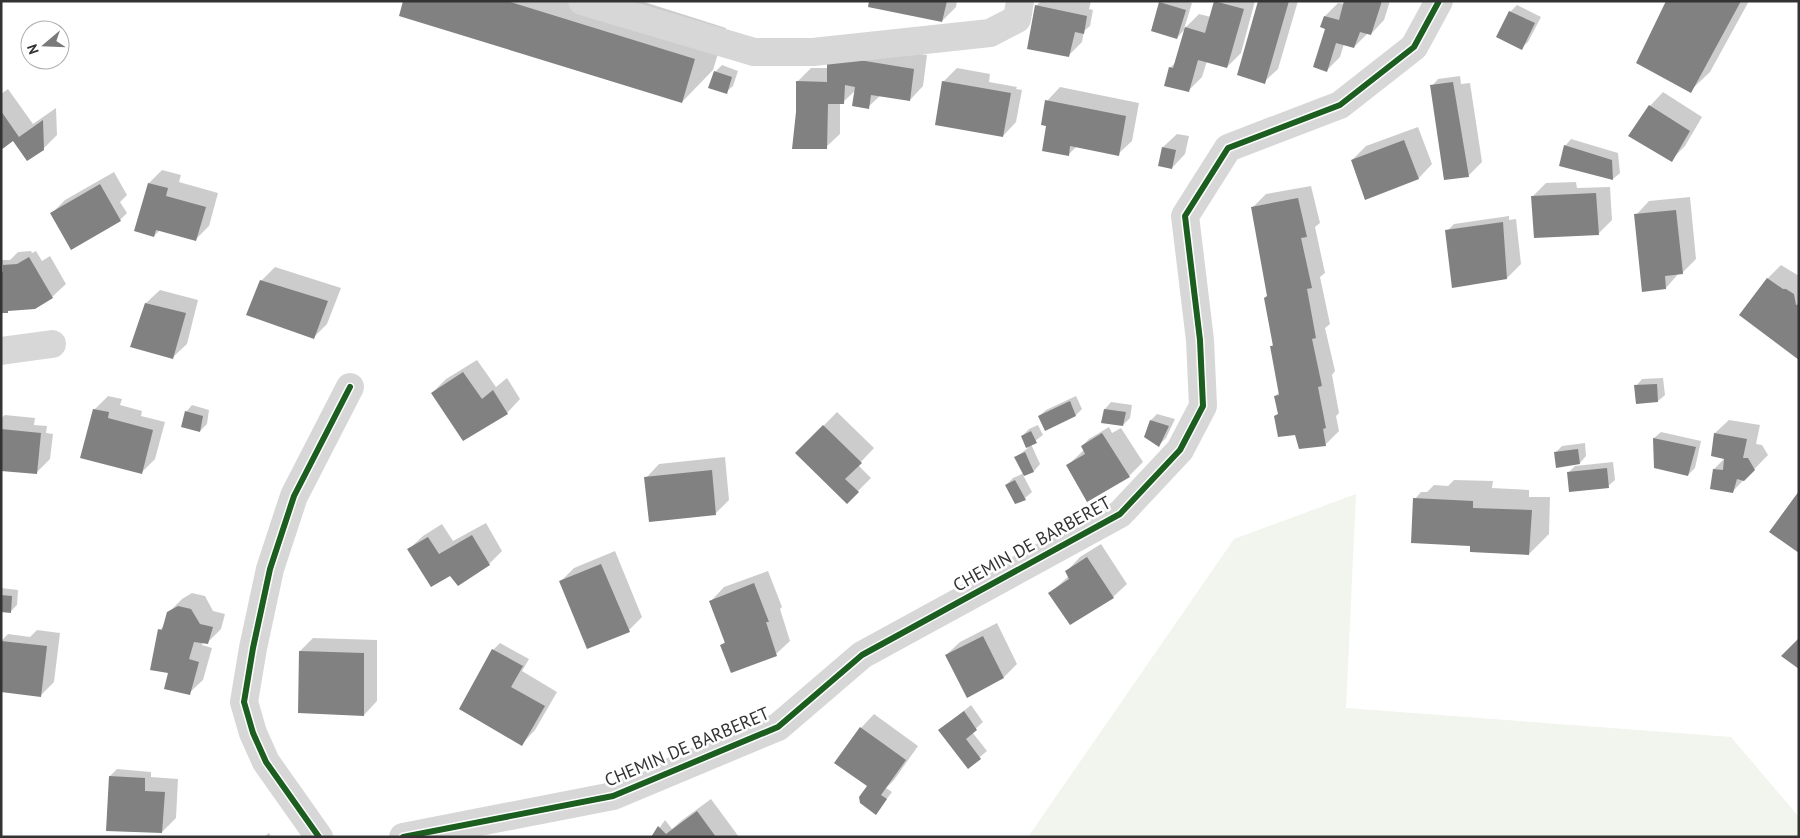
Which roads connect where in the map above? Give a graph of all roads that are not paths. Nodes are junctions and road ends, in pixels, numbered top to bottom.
1 (582, 1) edge
2 (1020, 1) edge
3 (1439, 1) edge
4 (52, 344) dead end
5 (1, 351) edge
6 (350, 387) dead end
7 (319, 837) edge
8 (403, 837) edge

1 - 2 street
3 - 8 street, CHEMIN DE BARBERET
4 - 5 street
6 - 7 street

